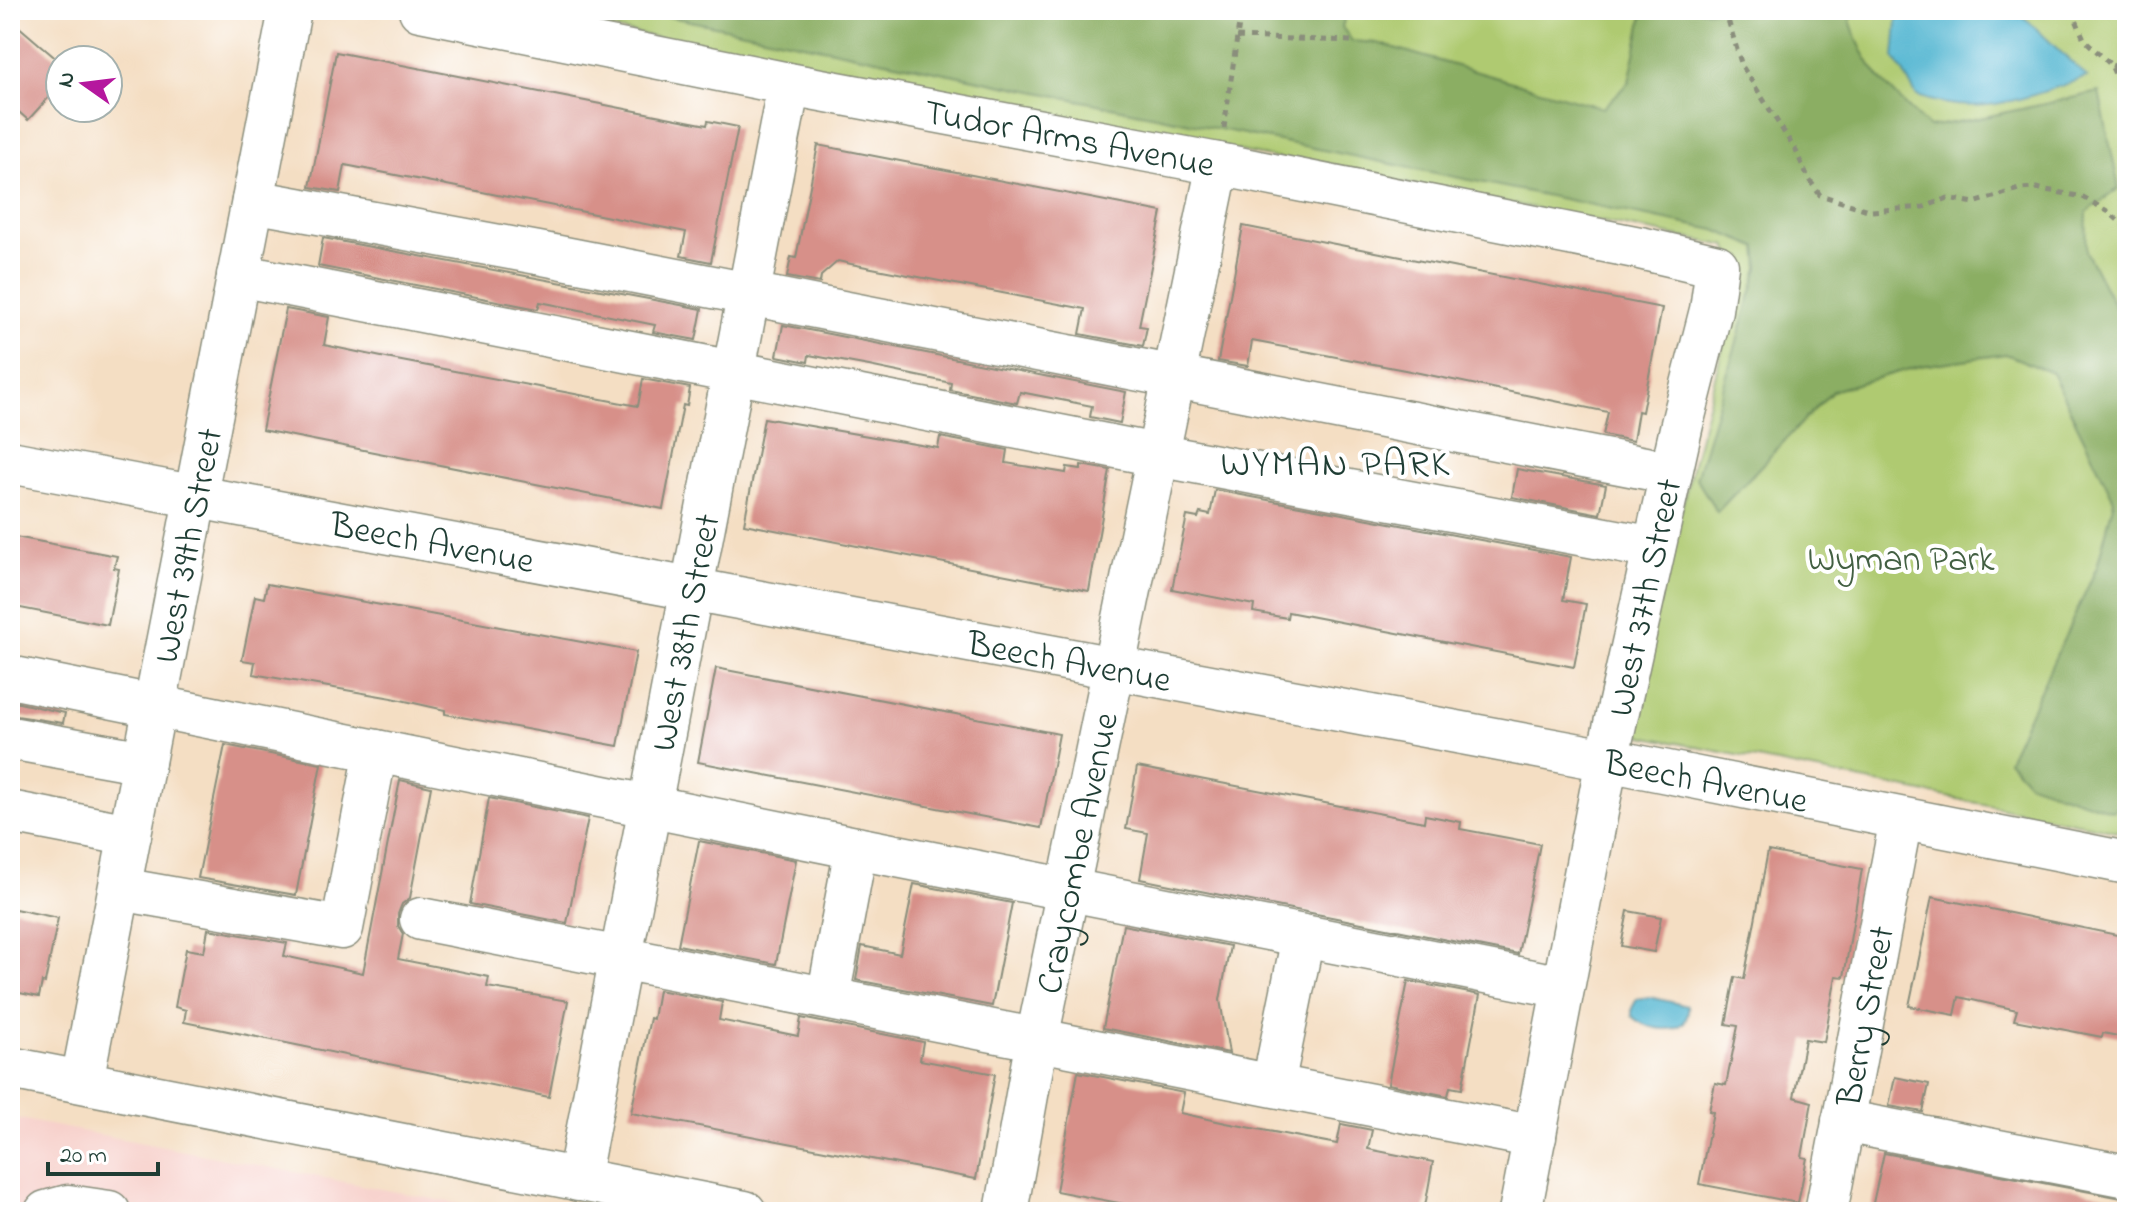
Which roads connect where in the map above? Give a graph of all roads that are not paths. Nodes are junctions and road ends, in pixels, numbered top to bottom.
1 (290, 10) edge
2 (420, 10) edge
3 (789, 84) junction
4 (1218, 164) junction
5 (253, 201) junction
6 (1717, 266) joint
7 (238, 275) junction
8 (748, 295) junction
9 (734, 371) junction
10 (1173, 378) junction
11 (1157, 455) junction
12 (10, 462) edge
13 (1671, 473) junction
14 (195, 499) junction
15 (1654, 548) junction
16 (691, 591) junction
17 (1112, 669) junction
18 (10, 677) edge
19 (155, 706) junction
20 (10, 738) edge
21 (376, 751) junction
22 (1607, 760) junction
23 (144, 762) junction
24 (650, 807) junction
25 (10, 812) edge
26 (1901, 819) junction
27 (130, 835) junction
28 (856, 848) junction
29 (2127, 863) edge
30 (120, 889) junction
31 (1067, 890) junction
32 (421, 919) dead end
33 (1303, 937) junction
34 (621, 957) junction
35 (1563, 987) junction
36 (828, 998) junction
37 (1037, 1039) junction
38 (10, 1068) edge
39 (82, 1081) junction
40 (1273, 1085) junction
41 (1843, 1121) junction
42 (1535, 1137) junction
43 (2127, 1176) edge
44 (578, 1180) junction
45 (46, 1212) edge
46 (109, 1212) edge
47 (745, 1212) edge
48 (1006, 1212) edge
49 (1520, 1212) edge
50 (1826, 1212) edge

1 - 5 street, West 39th Street
2 - 3 street, Tudor Arms Avenue
3 - 4 street, Tudor Arms Avenue
3 - 8 street, West 38th Street
4 - 6 street, Tudor Arms Avenue
4 - 10 street, Craycombe Avenue
5 - 7 street, West 39th Street
5 - 8 street
6 - 13 street, West 37th Street
7 - 9 street
7 - 14 street, West 39th Street
8 - 9 street, West 38th Street
8 - 10 street
9 - 11 street
9 - 16 street, West 38th Street
10 - 11 street, Craycombe Avenue
10 - 13 street
11 - 15 street
11 - 17 street, Craycombe Avenue
12 - 14 street, Beech Avenue
13 - 15 street, West 37th Street
14 - 16 street, Beech Avenue
14 - 19 street, West 39th Street
15 - 22 street, West 37th Street
16 - 17 street, Beech Avenue
16 - 24 street, West 38th Street
17 - 22 street, Beech Avenue
17 - 31 street, Craycombe Avenue
18 - 19 street
19 - 21 street
19 - 23 street, West 39th Street
20 - 23 street
21 - 24 street
21 - 30 street
22 - 26 street, Beech Avenue
22 - 35 street, West 37th Street
23 - 27 street, West 39th Street
24 - 28 street
24 - 34 street, West 38th Street
25 - 27 street
26 - 29 street, Beech Avenue
26 - 41 street, Berry Street
27 - 30 street, West 39th Street
28 - 31 street
28 - 36 street
30 - 39 street, West 39th Street
31 - 33 street
31 - 37 street, Craycombe Avenue
32 - 34 street
33 - 35 street
33 - 40 street
34 - 36 street
34 - 44 street, West 38th Street
35 - 42 street, West 37th Street
36 - 37 street
37 - 40 street
37 - 48 street, Craycombe Avenue
38 - 39 street
39 - 44 street
40 - 42 street
41 - 43 street
41 - 50 street, Berry Street
42 - 49 street, West 37th Street
44 - 47 street
45 - 46 street

